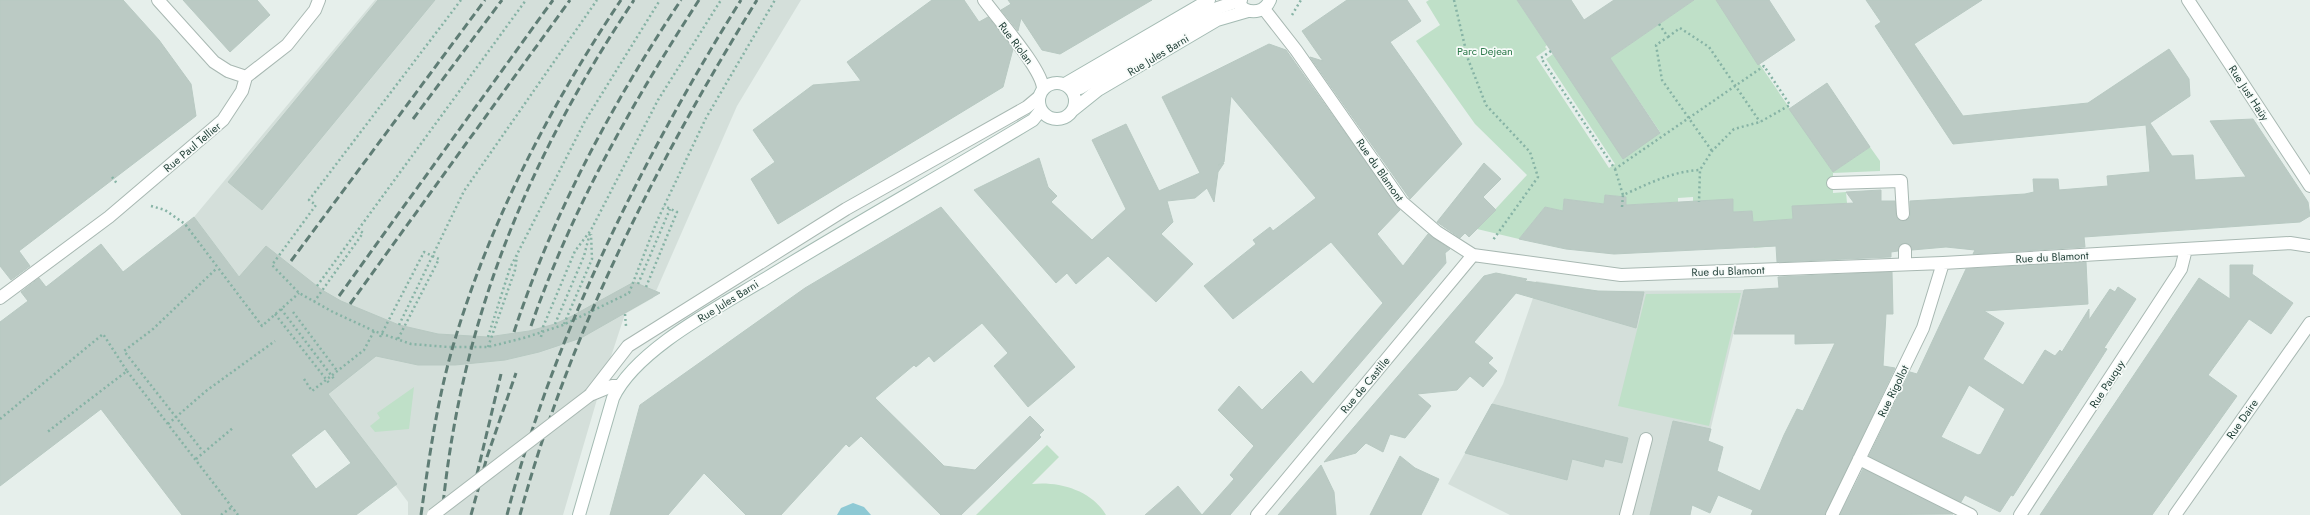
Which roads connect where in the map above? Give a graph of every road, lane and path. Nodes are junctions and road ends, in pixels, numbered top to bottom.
1 (158, 0) edge
2 (319, 0) edge
3 (461, 0) edge
4 (526, 0) edge
5 (597, 0) edge
6 (660, 0) edge
7 (721, 0) edge
8 (775, 0) edge
9 (984, 0) edge
10 (1209, 0) edge
11 (1454, 0) edge
12 (2188, 0) edge
13 (1238, 1) edge
14 (1269, 3) edge
15 (1248, 11) junction
16 (1659, 24) dead end
17 (1668, 36) junction
18 (1551, 51) dead end
19 (246, 77) junction
20 (1736, 86) junction
21 (1068, 87) junction
22 (1041, 93) junction
23 (1041, 110) junction
24 (1073, 110) junction
25 (1688, 119) junction
26 (1760, 122) junction
27 (1712, 151) junction
28 (1615, 170) junction
29 (1700, 170) junction
30 (1833, 183) dead end
31 (2310, 186) edge
32 (1623, 195) junction
33 (129, 200) junction
34 (1699, 202) dead end
35 (664, 206) junction
36 (1622, 207) dead end
37 (670, 209) junction
38 (1903, 214) dead end
39 (359, 230) junction
40 (590, 230) junction
41 (1493, 240) dead end
42 (2310, 246) edge
43 (2186, 249) junction
44 (1905, 250) dead end
45 (518, 252) junction
46 (1473, 255) junction
47 (433, 256) junction
48 (1943, 263) junction
49 (1906, 264) junction
50 (217, 268) junction
51 (638, 284) dead end
52 (316, 286) dead end
53 (646, 287) dead end
54 (299, 293) junction
55 (0, 298) edge
56 (314, 302) junction
57 (281, 310) junction
58 (292, 312) dead end
59 (275, 314) junction
60 (2310, 323) edge
61 (555, 324) dead end
62 (563, 324) junction
63 (400, 325) dead end
64 (374, 331) junction
65 (541, 336) dead end
66 (380, 337) dead end
67 (488, 337) dead end
68 (398, 339) junction
69 (275, 341) dead end
70 (488, 347) junction
71 (127, 371) junction
72 (338, 372) junction
73 (304, 379) dead end
74 (334, 379) dead end
75 (328, 383) dead end
76 (619, 386) junction
77 (590, 395) junction
78 (0, 419) edge
79 (168, 424) junction
80 (234, 427) dead end
81 (46, 433) dead end
82 (1646, 438) dead end
83 (201, 450) dead end
84 (196, 459) junction
85 (1859, 459) junction
86 (232, 507) junction
87 (221, 515) edge
88 (238, 515) edge
89 (433, 515) edge
90 (579, 515) edge
91 (1257, 515) edge
92 (1626, 515) edge
93 (1832, 515) edge
94 (1971, 515) edge
95 (2020, 515) edge
96 (2175, 515) edge

1 - 19 street
2 - 19 street
3 - 54 path
4 - 39 path
5 - 47 path
6 - 45 path
7 - 40 path
8 - 35 path
9 - 22 street, Rue Riolan
10 - 21 street, Rue Jules Barni
11 - 41 path
12 - 31 street, Rue Just Haüy
13 - 15 street
13 - 21 street
14 - 15 street, Rue Jules Barni
14 - 46 street, Rue du Blamont
15 - 24 street, Rue Jules Barni
16 - 17 path
17 - 20 path
17 - 25 path
18 - 28 path
19 - 33 street, Rue Paul Tellier
20 - 25 path
20 - 26 path
20 - 26 path
21 - 22 street
21 - 24 street
22 - 23 street
22 - 77 street
23 - 24 street
23 - 76 street, Rue Jules Barni
25 - 27 path
25 - 28 path
26 - 27 path
27 - 29 path
28 - 32 path
29 - 32 path
29 - 34 path
30 - 38 street
32 - 36 path
33 - 50 path
33 - 55 street, Rue Paul Tellier
35 - 37 path
35 - 62 path
37 - 51 path
37 - 53 path
39 - 52 path
39 - 56 path
40 - 61 path
40 - 62 path
40 - 65 path
42 - 43 street, Rue du Blamont
43 - 48 street, Rue du Blamont
43 - 95 street, Rue Pauquy
44 - 49 street
45 - 67 path
45 - 70 path
46 - 49 street, Rue du Blamont
46 - 91 street, Rue de Castille
47 - 63 path
47 - 66 path
47 - 68 path
48 - 49 street, Rue du Blamont
48 - 85 street, Rue Rigollot
50 - 59 path
50 - 83 path
54 - 56 path
54 - 57 path
56 - 64 path
57 - 59 path
57 - 74 path
58 - 72 path
59 - 75 path
60 - 96 street, Rue Daire
62 - 70 path
64 - 68 path
64 - 72 path
68 - 70 path
69 - 79 path
71 - 78 path
71 - 79 path
71 - 81 path
72 - 73 path
76 - 77 street
76 - 90 street, Rue Jules Barni
77 - 89 street, bridge
79 - 84 path
80 - 84 path
82 - 92 street
84 - 86 path
85 - 93 street, Rue Rigollot
85 - 94 street
86 - 87 path
86 - 88 path

